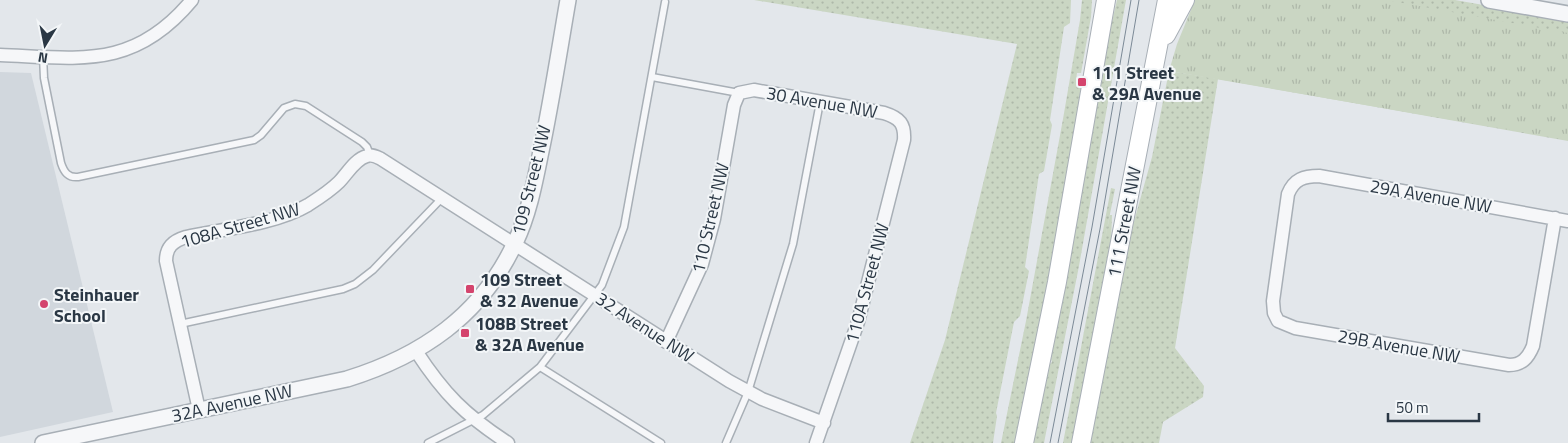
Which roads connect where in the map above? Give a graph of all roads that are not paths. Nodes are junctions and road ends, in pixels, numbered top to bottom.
1 (192, 0) edge
2 (568, 0) edge
3 (1167, 0) edge
4 (1185, 0) edge
5 (1489, 0) edge
6 (665, 2) dead end
7 (1104, 4) edge
8 (1568, 14) edge
9 (1158, 48) junction
10 (0, 55) edge
11 (43, 56) junction
12 (652, 77) junction
13 (741, 93) junction
14 (820, 102) junction
15 (901, 120) joint
16 (370, 155) junction
17 (442, 198) junction
18 (1562, 219) edge
19 (515, 244) junction
20 (594, 294) junction
21 (1276, 318) joint
22 (180, 324) junction
23 (666, 342) junction
24 (416, 351) junction
25 (540, 367) junction
26 (748, 392) junction
27 (199, 410) junction
28 (474, 420) junction
29 (824, 423) junction
30 (45, 443) edge
31 (428, 443) edge
32 (508, 443) edge
33 (661, 443) edge
34 (726, 443) edge
35 (816, 443) edge
36 (1024, 443) edge
37 (1081, 443) edge

1 - 11 street
2 - 19 street, 109 Street NW
3 - 9 main road, 111 Street NW
4 - 9 main road
5 - 8 street
6 - 12 lane
7 - 36 main road
9 - 37 main road, 111 Street NW
10 - 11 street
11 - 16 lane
12 - 13 lane
12 - 20 lane
13 - 14 street, 30 Avenue NW
13 - 23 street, 110 Street NW
14 - 15 street, 30 Avenue NW
14 - 26 lane
15 - 29 street, 110A Street NW
16 - 17 street, 32 Avenue NW
16 - 22 street, 108A Street NW
17 - 19 street, 32 Avenue NW
17 - 22 lane
18 - 21 street, 29B Avenue NW
18 - 21 street, 29A Avenue NW
19 - 20 street, 32 Avenue NW
19 - 24 street, 109 Street NW
20 - 23 street, 32 Avenue NW
20 - 25 lane
22 - 27 street, 108A Street NW
23 - 26 street, 32 Avenue NW
24 - 27 street, 32A Avenue NW
24 - 28 street
25 - 28 lane
25 - 33 lane
26 - 29 street, 32 Avenue NW
26 - 34 lane
27 - 30 street, 32A Avenue NW
28 - 31 lane
28 - 32 street
29 - 35 street, 110A Street NW

